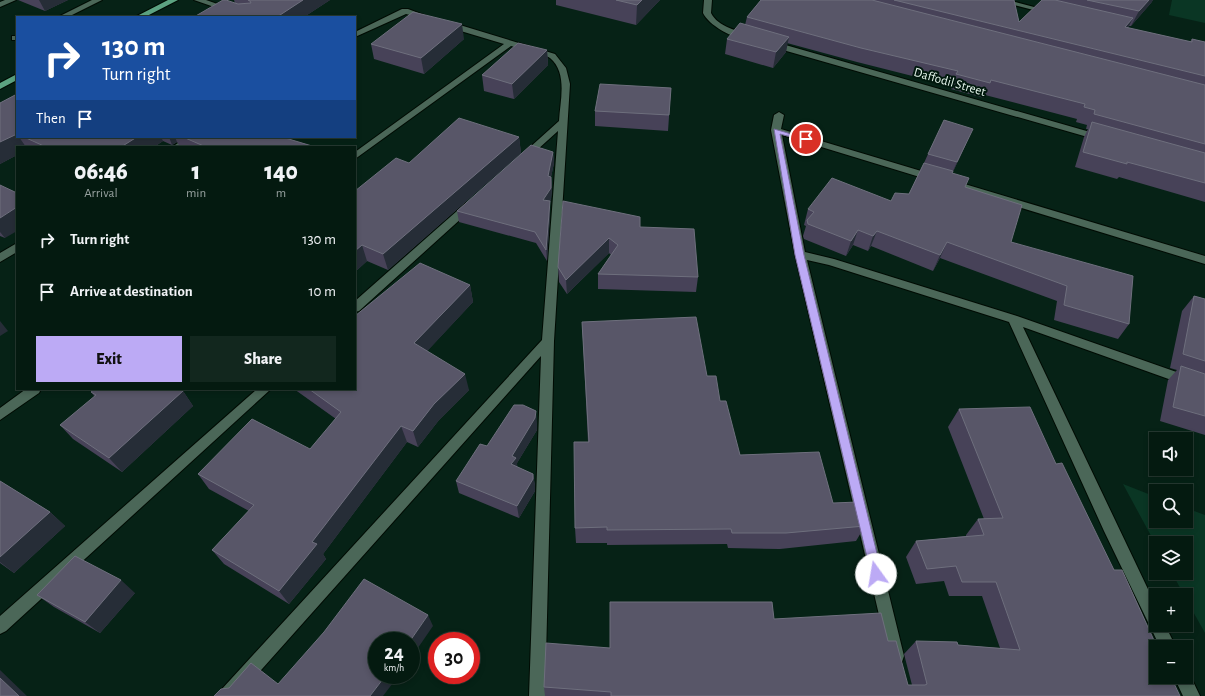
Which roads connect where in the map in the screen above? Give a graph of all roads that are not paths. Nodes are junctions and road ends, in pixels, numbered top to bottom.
1 (12, 0) edge
2 (98, 0) edge
3 (174, 0) edge
4 (198, 0) edge
5 (708, 0) edge
6 (998, 0) edge
7 (1022, 3) edge
8 (0, 5) edge
9 (1060, 14) edge
10 (64, 16) edge
11 (141, 16) edge
12 (249, 16) edge
13 (356, 35) edge
14 (510, 43) junction
15 (16, 78) edge
16 (0, 86) edge
17 (779, 115) dead end
18 (564, 121) junction
19 (776, 130) junction
20 (191, 138) edge
21 (1113, 141) edge
22 (179, 146) edge
23 (356, 155) edge
24 (518, 162) edge
25 (477, 199) edge
26 (16, 248) edge
27 (800, 255) junction
28 (0, 258) edge
29 (1205, 260) edge
30 (356, 307) edge
31 (1013, 319) junction
32 (548, 341) junction
33 (1205, 387) edge
34 (34, 390) edge
35 (264, 390) edge
36 (0, 415) edge
37 (1149, 610) edge
38 (0, 626) edge
39 (898, 665) edge
40 (1186, 684) edge
41 (227, 696) edge
42 (537, 696) edge
43 (1192, 696) edge

1 - 8 street
2 - 10 street
3 - 11 main road
4 - 12 street
5 - 21 street, Daffodil Street
6 - 7 street
7 - 9 street
13 - 14 street
14 - 18 street
14 - 23 street
15 - 16 main road
17 - 19 street
18 - 24 street
18 - 32 street
19 - 27 street
19 - 29 street
20 - 22 street
25 - 30 street
26 - 28 street
27 - 31 street
27 - 39 street
31 - 33 street
31 - 37 street
32 - 41 street
32 - 42 street
34 - 36 street
35 - 38 street
40 - 43 street

